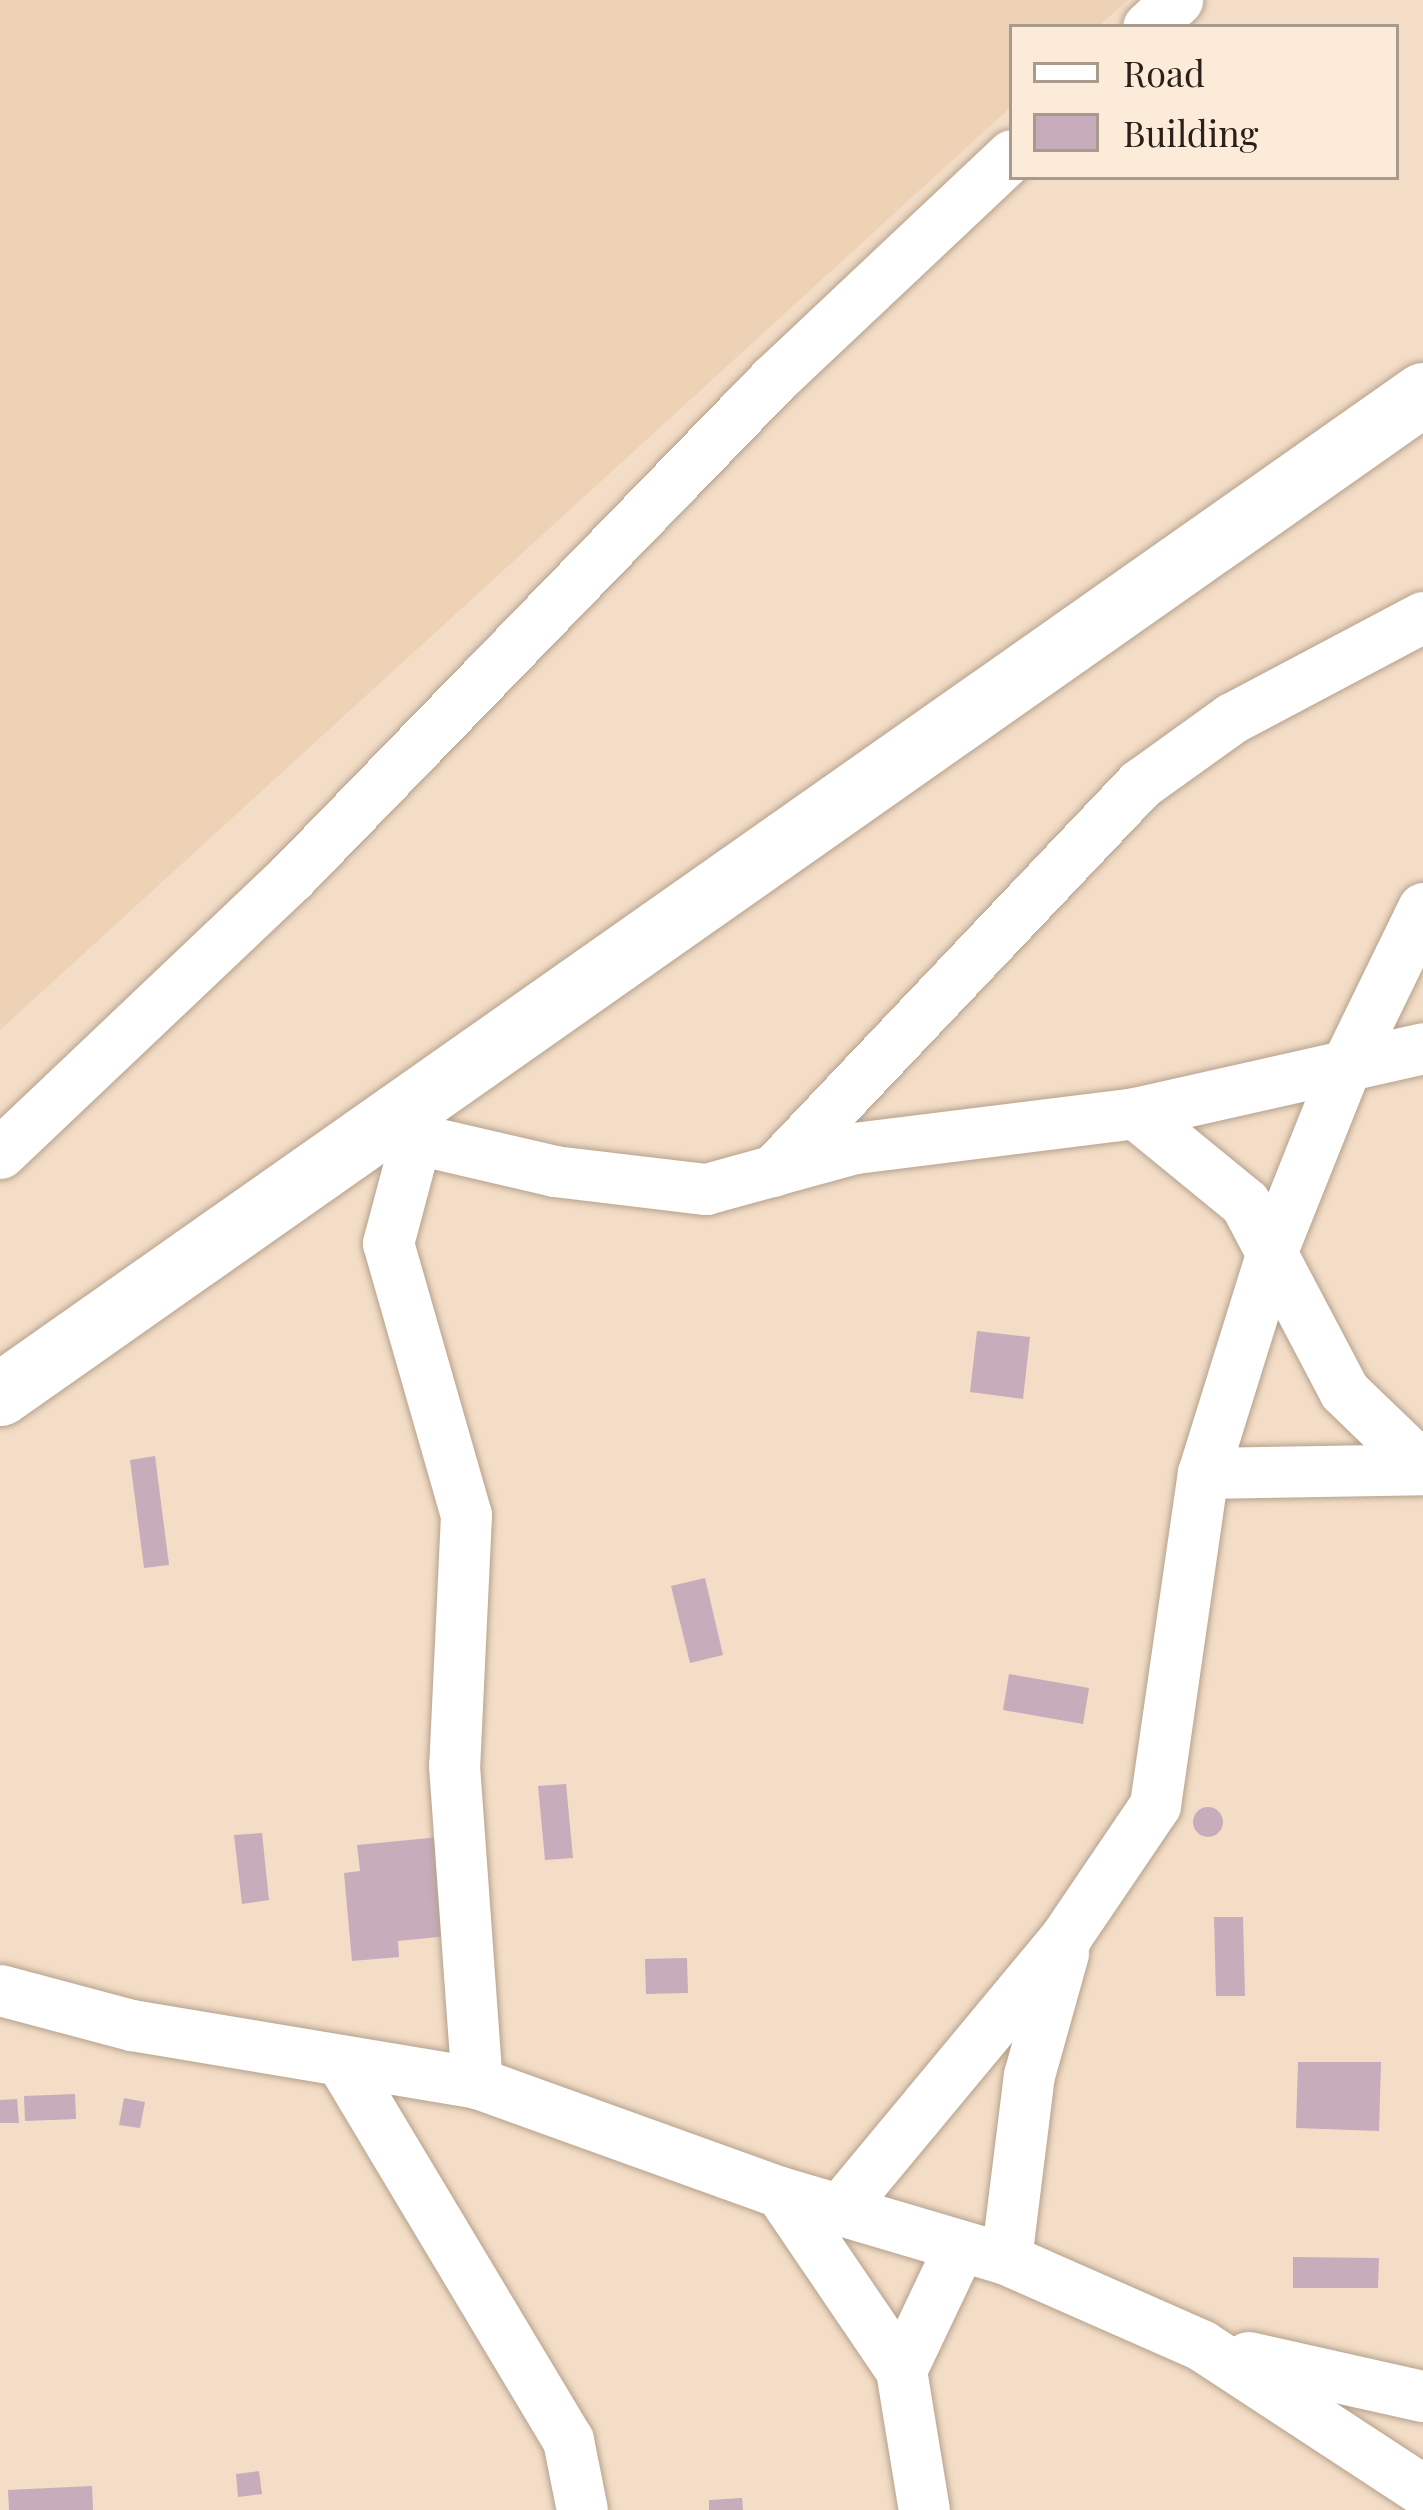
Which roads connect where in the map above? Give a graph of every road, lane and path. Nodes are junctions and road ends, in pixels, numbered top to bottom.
1 (1177, 0) edge
2 (1151, 24) edge
3 (1009, 158) edge
4 (1423, 394) edge
5 (1423, 617) edge
6 (1423, 908) edge
7 (1423, 1048) edge
8 (1345, 1068) junction
9 (1135, 1113) junction
10 (395, 1133) junction
11 (0, 1153) edge
12 (773, 1171) junction
13 (1273, 1248) junction
14 (0, 1394) edge
15 (1423, 1468) edge
16 (1203, 1473) junction
17 (1067, 1935) junction
18 (0, 1990) edge
19 (341, 2062) junction
20 (477, 2083) junction
21 (780, 2192) junction
22 (844, 2204) junction
23 (983, 2253) junction
24 (1201, 2345) junction
25 (902, 2370) junction
26 (1423, 2396) edge
27 (1423, 2489) edge
28 (582, 2510) edge
29 (924, 2510) edge

1 - 2 street
3 - 11 street
4 - 10 street
5 - 12 street
6 - 8 street
7 - 8 street
8 - 9 street
8 - 13 street
9 - 12 street
9 - 13 street
10 - 12 street
10 - 14 street
10 - 20 street
13 - 15 street
13 - 16 street
15 - 16 street
16 - 17 street
17 - 22 street
17 - 23 street
18 - 19 street
19 - 20 street
19 - 28 street
20 - 21 street
21 - 22 street
21 - 25 street
22 - 23 street
23 - 24 street
23 - 25 street
24 - 26 street
24 - 27 street
25 - 29 street

